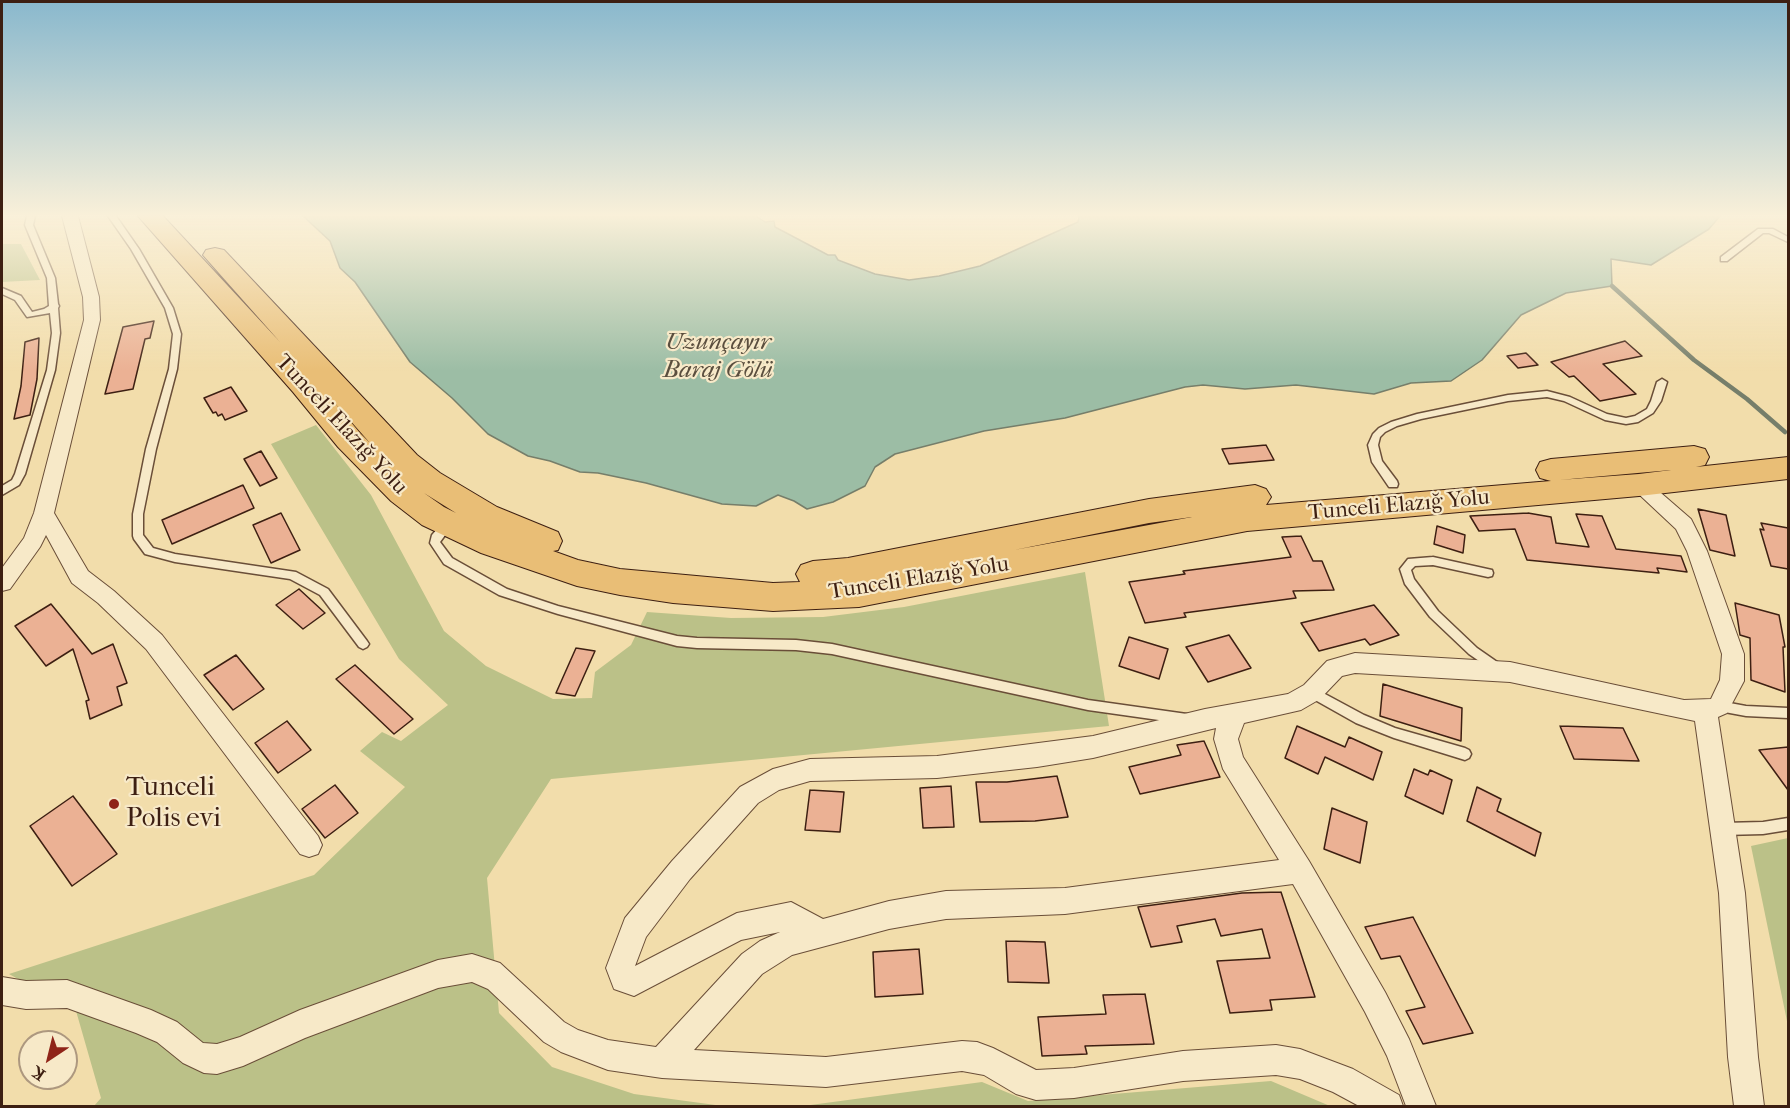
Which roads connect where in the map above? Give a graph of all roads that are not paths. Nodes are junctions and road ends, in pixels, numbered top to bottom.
1 (47, 268) edge
2 (83, 268) edge
3 (146, 268) edge
4 (196, 268) edge
5 (227, 268) edge
6 (2, 291) edge
7 (54, 306) junction
8 (1662, 382) dead end
9 (1788, 448) edge
10 (1788, 468) edge
11 (1393, 484) junction
12 (1639, 485) junction
13 (2, 491) edge
14 (44, 513) junction
15 (449, 523) junction
16 (1488, 573) dead end
17 (2, 582) edge
18 (363, 644) dead end
19 (1501, 671) junction
20 (1312, 692) junction
21 (1712, 708) junction
22 (1788, 713) edge
23 (1236, 714) junction
24 (1199, 722) junction
25 (1465, 754) dead end
26 (1788, 824) edge
27 (1722, 829) junction
28 (309, 845) dead end
29 (1300, 870) junction
30 (820, 933) junction
31 (2, 991) edge
32 (662, 1063) junction
33 (1388, 1107) edge
34 (1421, 1107) edge
35 (1749, 1107) edge

1 - 7 lane
2 - 14 street
3 - 18 lane
4 - 15 main road, Tunceli Elazığ Yolu
5 - 11 main road, Tunceli Elazığ Yolu
6 - 7 lane
7 - 13 lane
8 - 11 lane
9 - 11 main road, Tunceli Elazığ Yolu
10 - 12 main road, Tunceli Elazığ Yolu
12 - 15 main road, Tunceli Elazığ Yolu
12 - 21 street
14 - 17 street
14 - 28 street
15 - 24 lane
16 - 19 lane
19 - 20 street
19 - 21 street
20 - 23 street
20 - 25 lane
21 - 22 lane
21 - 27 street
23 - 24 street
23 - 29 street
24 - 30 street
26 - 27 lane
27 - 35 street
29 - 30 street
29 - 34 street
30 - 32 street
31 - 32 street
32 - 33 street

